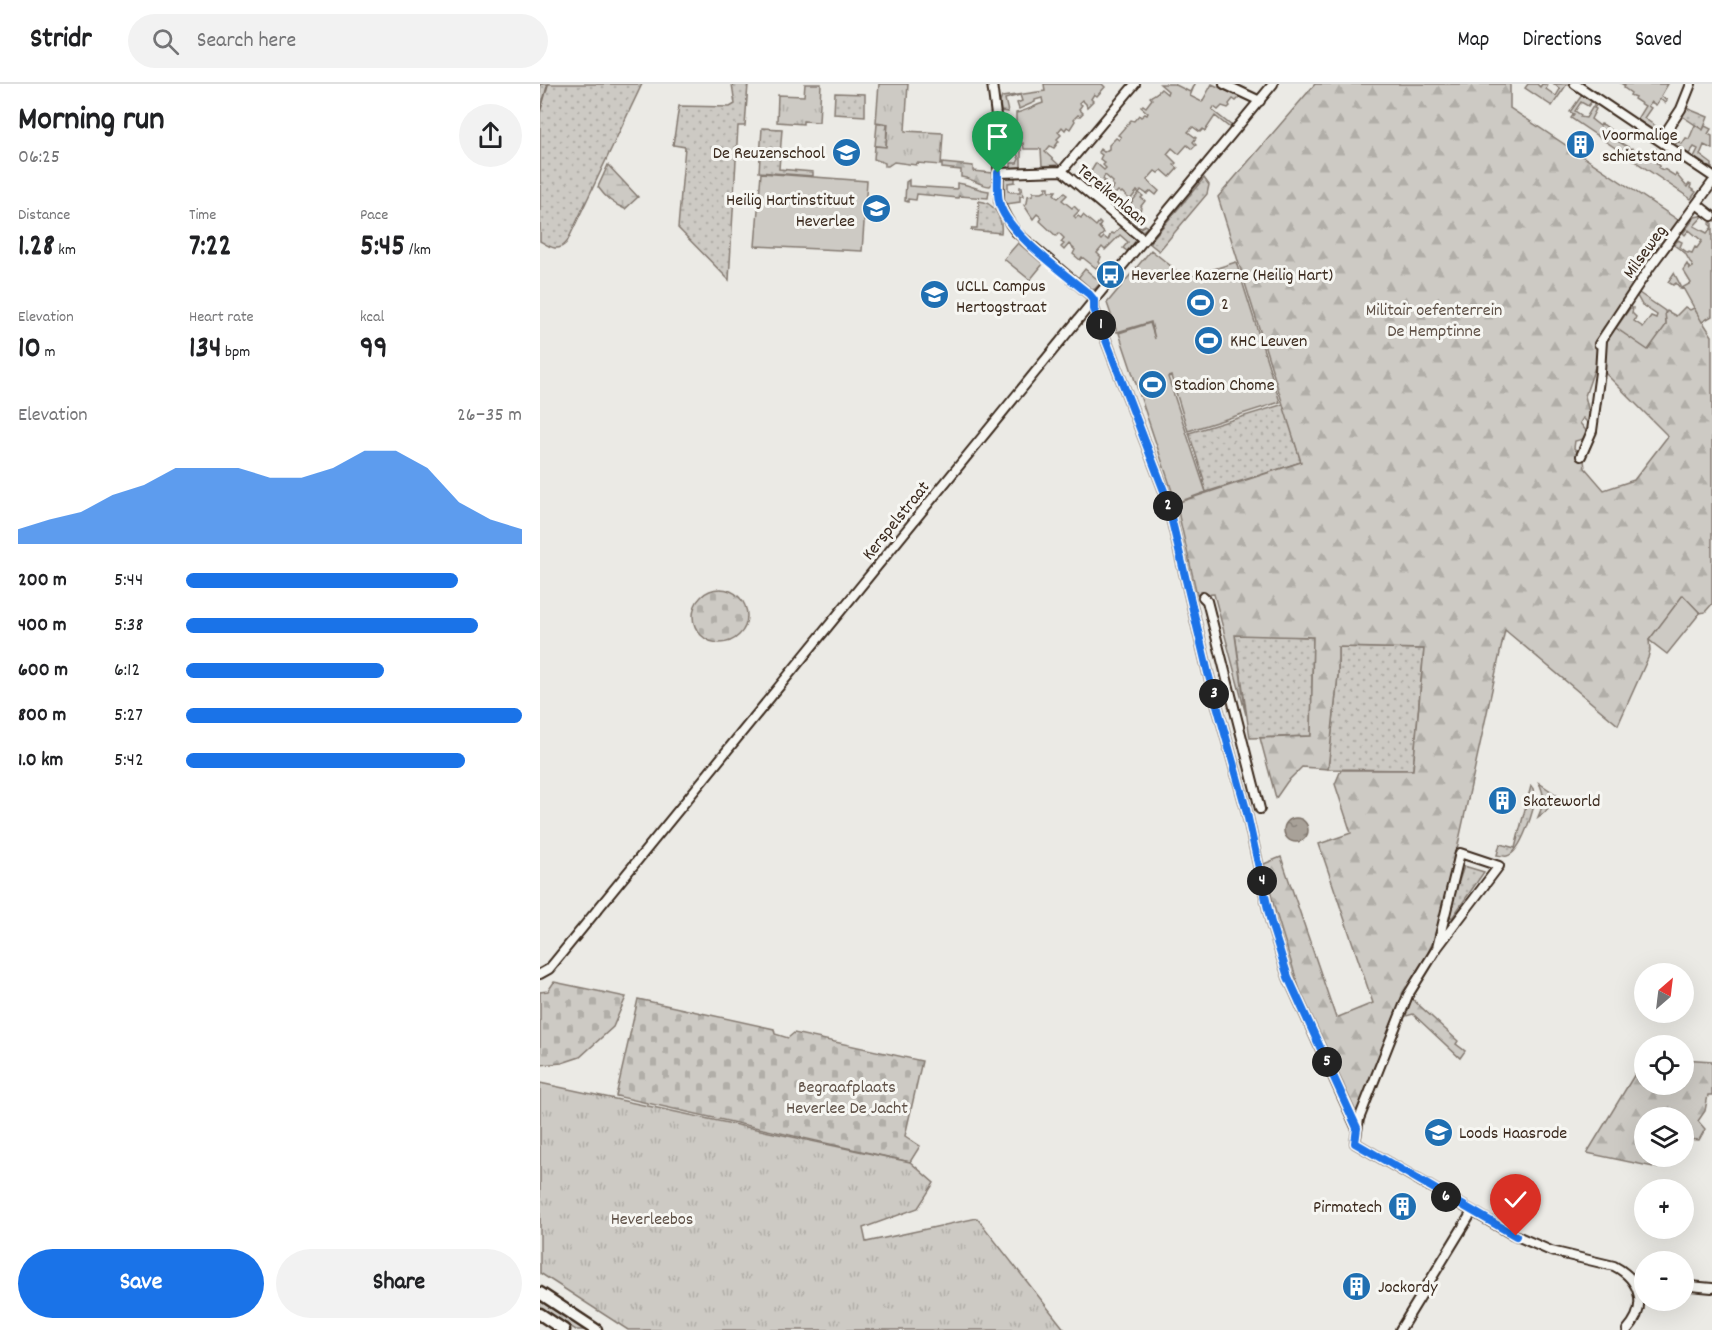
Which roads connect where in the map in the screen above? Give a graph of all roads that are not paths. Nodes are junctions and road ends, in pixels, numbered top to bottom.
1 (992, 84) edge
2 (1135, 84) edge
3 (1224, 84) edge
4 (1274, 84) edge
5 (1575, 84) edge
6 (1691, 84) edge
7 (1260, 101) junction
8 (1660, 141) junction
9 (1062, 171) junction
10 (998, 173) junction
11 (1712, 176) edge
12 (1712, 183) edge
13 (1698, 205) junction
14 (1712, 216) edge
15 (1144, 240) junction
16 (1094, 300) junction
17 (1581, 456) dead end
18 (1203, 597) dead end
19 (1260, 808) dead end
20 (1437, 948) junction
21 (540, 974) edge
22 (1357, 1128) junction
23 (1472, 1212) junction
24 (1634, 1283) edge
25 (1694, 1286) edge
26 (1712, 1288) edge
27 (540, 1293) edge
28 (1638, 1311) edge
29 (540, 1314) edge
30 (564, 1330) edge
31 (596, 1330) edge
32 (1400, 1330) edge
33 (1627, 1330) edge

1 - 10 street
2 - 9 street
3 - 7 street
4 - 7 street, Kerspelstraat
5 - 8 street
6 - 8 street
7 - 15 street, Kerspelstraat
8 - 11 street
9 - 10 street
9 - 15 street, Tereikenlaan
10 - 16 street
12 - 13 street, Milseweg
13 - 14 street
13 - 17 street, Milseweg
15 - 16 street, Kerspelstraat
16 - 21 street, Kerspelstraat
16 - 22 street
18 - 19 street
20 - 20 street
20 - 22 street
22 - 23 street
23 - 24 street
23 - 32 street
25 - 26 street
27 - 31 highway
28 - 33 street
29 - 30 highway

